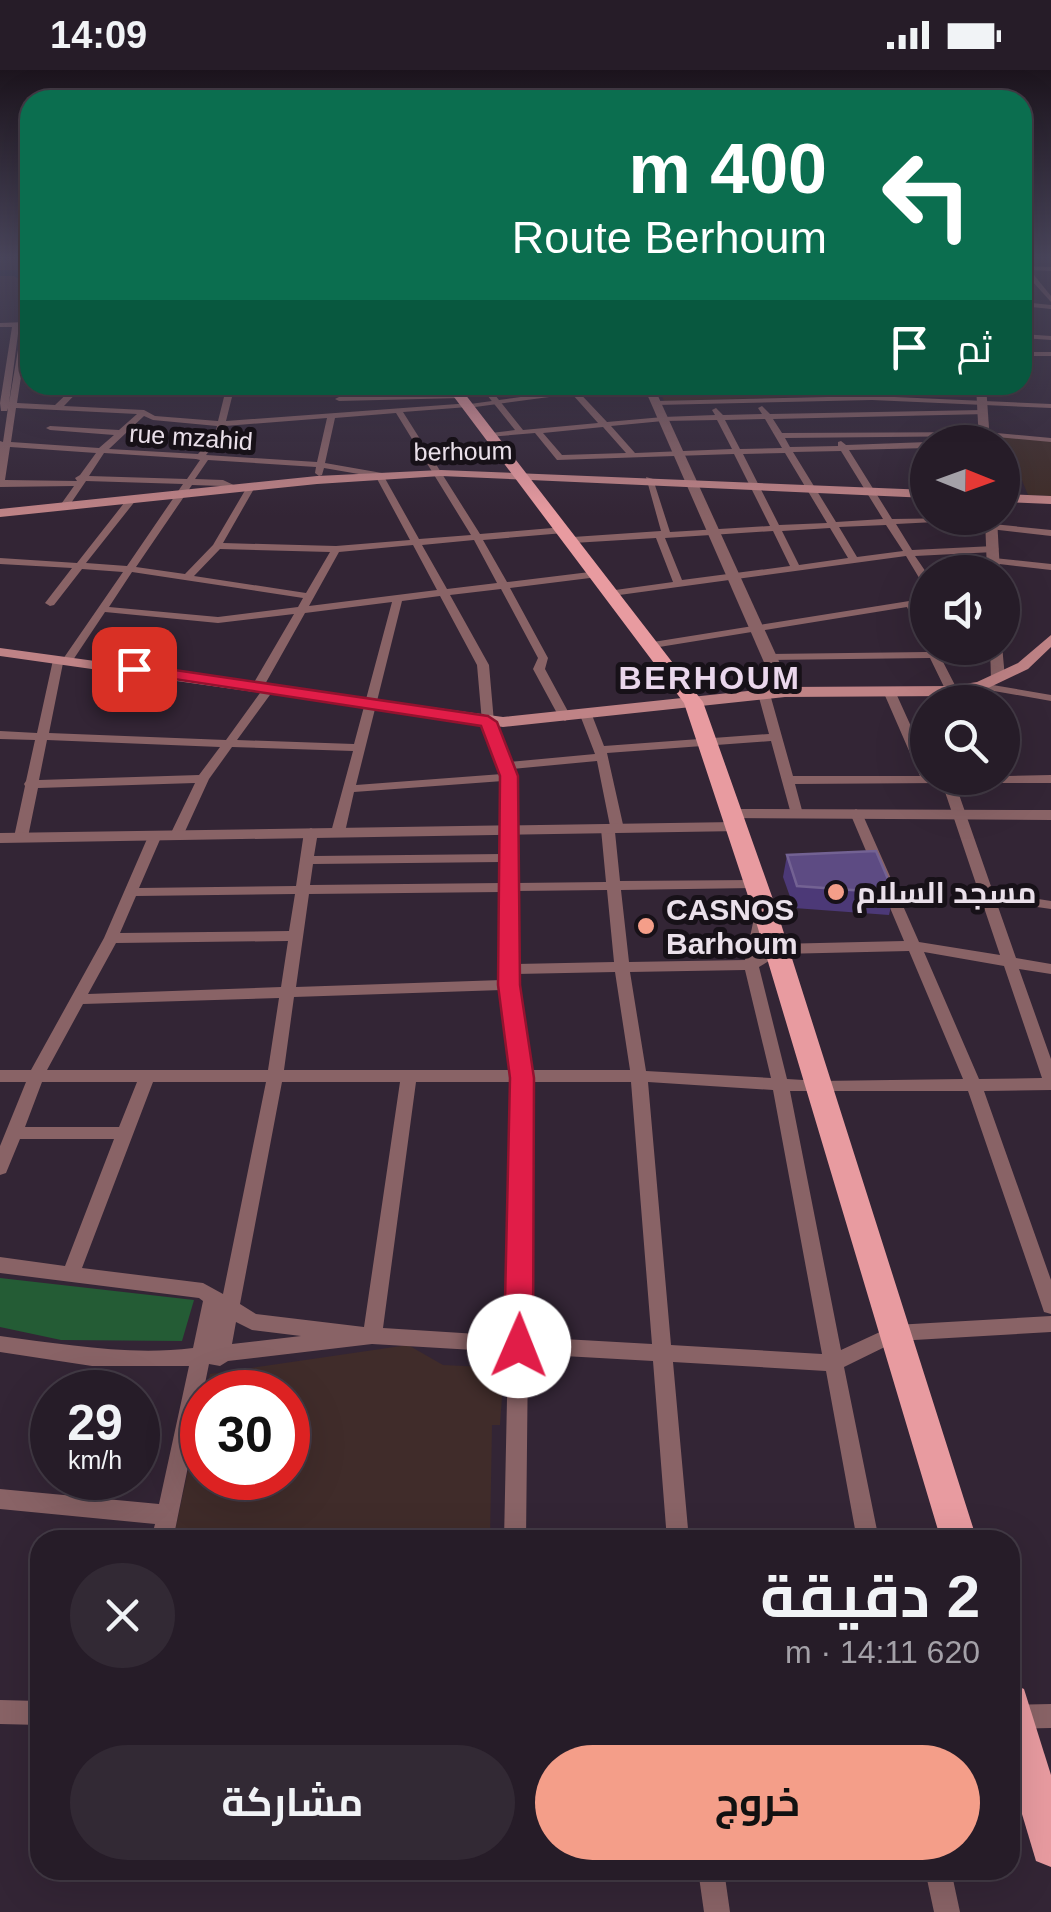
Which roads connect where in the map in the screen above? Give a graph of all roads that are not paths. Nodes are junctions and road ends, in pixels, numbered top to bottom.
1 (5, 356) edge
2 (0, 373) edge
3 (70, 395) edge
4 (229, 395) edge
5 (423, 395) edge
6 (458, 395) edge
7 (466, 395) edge
8 (473, 395) edge
9 (473, 395) edge
10 (532, 395) edge
11 (577, 395) edge
12 (652, 395) edge
13 (810, 395) edge
14 (870, 395) edge
15 (982, 395) edge
16 (872, 398) junction
17 (339, 399) dead end
18 (813, 399) junction
19 (498, 401) junction
20 (757, 401) junction
21 (712, 402) junction
22 (656, 403) junction
23 (6, 405) edge
24 (1051, 406) edge
25 (58, 408) junction
26 (983, 408) junction
27 (144, 412) junction
28 (399, 412) junction
29 (882, 414) junction
30 (823, 415) junction
31 (719, 416) junction
32 (766, 416) junction
33 (331, 418) junction
34 (662, 418) junction
35 (222, 424) junction
36 (604, 424) junction
37 (0, 425) edge
38 (984, 425) edge
39 (50, 428) dead end
40 (538, 430) junction
41 (121, 432) junction
42 (520, 432) junction
43 (491, 434) junction
44 (834, 434) junction
45 (895, 434) junction
46 (910, 435) edge
47 (778, 436) junction
48 (1020, 439) edge
49 (1051, 440) edge
50 (2, 444) edge
51 (902, 446) junction
52 (910, 446) edge
53 (844, 448) junction
54 (787, 450) junction
55 (100, 451) junction
56 (737, 451) junction
57 (678, 453) junction
58 (632, 454) junction
59 (202, 458) junction
60 (322, 466) junction
61 (440, 472) junction
62 (516, 473) junction
63 (379, 475) junction
64 (648, 478) junction
65 (318, 480) junction
66 (77, 481) junction
67 (690, 481) junction
68 (0, 483) edge
69 (753, 484) junction
70 (250, 487) junction
71 (809, 487) junction
72 (185, 488) junction
73 (872, 491) junction
74 (910, 493) edge
75 (1020, 499) edge
76 (131, 500) junction
77 (1051, 500) edge
78 (64, 507) junction
79 (0, 513) edge
80 (910, 519) edge
81 (890, 520) junction
82 (831, 523) junction
83 (774, 526) junction
84 (1020, 527) edge
85 (712, 529) junction
86 (663, 533) junction
87 (1051, 533) edge
88 (568, 535) junction
89 (478, 538) junction
90 (416, 543) junction
91 (216, 546) junction
92 (336, 550) junction
93 (908, 553) junction
94 (930, 555) edge
95 (910, 556) edge
96 (854, 560) junction
97 (0, 561) edge
98 (1020, 564) edge
99 (79, 566) junction
100 (796, 568) junction
101 (1051, 568) edge
102 (130, 570) junction
103 (186, 578) junction
104 (734, 578) junction
105 (605, 584) junction
106 (679, 584) junction
107 (506, 588) junction
108 (306, 596) junction
109 (445, 596) junction
110 (397, 600) junction
111 (910, 602) edge
112 (50, 604) dead end
113 (102, 610) junction
114 (298, 613) junction
115 (756, 628) junction
116 (1051, 638) edge
117 (652, 645) junction
118 (0, 652) edge
119 (910, 652) edge
120 (769, 656) junction
121 (63, 660) junction
122 (998, 665) edge
123 (998, 678) junction
124 (983, 685) edge
125 (264, 687) junction
126 (910, 691) edge
127 (785, 692) junction
128 (890, 692) junction
129 (1020, 693) edge
130 (764, 694) junction
131 (1051, 698) edge
132 (368, 702) junction
133 (693, 702) junction
134 (586, 715) junction
135 (565, 717) junction
136 (488, 722) junction
137 (0, 734) edge
138 (44, 736) junction
139 (775, 737) junction
140 (910, 738) edge
141 (707, 740) junction
142 (227, 743) junction
143 (358, 748) junction
144 (601, 753) junction
145 (508, 772) junction
146 (204, 779) junction
147 (910, 779) edge
148 (1020, 779) edge
149 (1051, 779) edge
150 (788, 780) junction
151 (30, 784) junction
152 (348, 789) junction
153 (953, 795) edge
154 (856, 813) junction
155 (797, 814) junction
156 (961, 814) junction
157 (1051, 815) edge
158 (733, 821) junction
159 (512, 828) junction
160 (613, 829) junction
161 (311, 832) junction
162 (338, 832) junction
163 (176, 834) junction
164 (155, 835) junction
165 (0, 838) edge
166 (22, 838) junction
167 (511, 858) junction
168 (306, 860) junction
169 (615, 885) junction
170 (512, 888) junction
171 (301, 889) junction
172 (131, 892) junction
173 (759, 895) junction
174 (989, 896) junction
175 (1051, 905) edge
176 (297, 936) junction
177 (111, 938) junction
178 (916, 946) junction
179 (777, 949) junction
180 (1013, 964) junction
181 (750, 965) junction
182 (622, 968) junction
183 (1051, 968) edge
184 (510, 977) junction
185 (287, 994) junction
186 (80, 999) junction
187 (0, 1076) edge
188 (36, 1076) junction
189 (147, 1076) junction
190 (640, 1076) junction
191 (276, 1078) junction
192 (409, 1078) junction
193 (522, 1078) junction
194 (780, 1083) junction
195 (974, 1083) junction
196 (1051, 1083) edge
197 (820, 1087) junction
198 (14, 1133) junction
199 (125, 1134) junction
200 (0, 1168) edge
201 (1044, 1262) edge
202 (0, 1266) edge
203 (71, 1273) junction
204 (221, 1301) junction
205 (1051, 1306) edge
206 (1051, 1324) edge
207 (895, 1333) junction
208 (372, 1336) junction
209 (0, 1344) edge
210 (519, 1346) junction
211 (664, 1353) junction
212 (210, 1357) junction
213 (832, 1363) junction
214 (0, 1500) edge
215 (168, 1515) junction
216 (164, 1530) edge
217 (515, 1530) edge
218 (677, 1530) edge
219 (866, 1530) edge
220 (956, 1530) edge
221 (0, 1712) edge
222 (30, 1712) edge
223 (1021, 1713) edge
224 (1051, 1846) edge
225 (712, 1880) edge
226 (940, 1880) edge
227 (716, 1912) edge
228 (948, 1912) edge

1 - 2 street
1 - 23 street
3 - 25 street
4 - 35 street
5 - 17 street
6 - 28 street, rue mzahid
7 - 43 main road
8 - 19 street
9 - 19 street
10 - 19 street
11 - 36 street
12 - 22 street
13 - 18 street
14 - 16 street
15 - 26 street
16 - 18 street
16 - 26 street
16 - 29 street
18 - 20 street
18 - 30 street
19 - 42 street
20 - 21 street
20 - 32 street
21 - 22 street
21 - 31 street
22 - 34 street
23 - 25 street, rue mzahid
23 - 37 street
23 - 50 street
24 - 26 street
25 - 27 street, rue mzahid
26 - 29 street
26 - 38 street
27 - 35 street, rue mzahid
27 - 41 street
28 - 33 street, rue mzahid
28 - 61 street
29 - 30 street
29 - 45 street
30 - 32 street
30 - 44 street
31 - 32 street
31 - 34 street
31 - 56 street
32 - 47 street
33 - 35 street, rue mzahid
33 - 60 street
34 - 36 street
34 - 57 street
35 - 59 street
36 - 40 street
36 - 58 street
39 - 41 street
40 - 42 street
40 - 58 street
41 - 55 street
42 - 43 street
43 - 62 main road
44 - 45 street
44 - 47 street
44 - 53 street
45 - 46 street
45 - 51 street
47 - 54 street
48 - 49 street
50 - 55 street, rue mzahid
50 - 68 street
51 - 52 street
51 - 53 street
53 - 54 street
53 - 73 street
54 - 56 street
54 - 71 street
55 - 59 street, rue mzahid
55 - 66 street
56 - 57 street
56 - 69 street
57 - 58 street
57 - 67 street
59 - 60 street, rue mzahid
59 - 72 street
60 - 63 street, rue mzahid
60 - 65 street
61 - 62 main road, berhoum
61 - 63 main road, berhoum
61 - 89 street
62 - 64 main road, berhoum
62 - 88 main road
63 - 65 main road, berhoum
63 - 90 street
64 - 67 main road, berhoum
64 - 86 street
65 - 70 main road, berhoum
66 - 68 street
66 - 72 street
66 - 78 street
67 - 69 main road, berhoum
67 - 85 street
69 - 71 main road, berhoum
69 - 83 street
70 - 72 main road, berhoum
70 - 91 street
71 - 73 main road, berhoum
71 - 82 street
72 - 76 main road, berhoum
72 - 102 street
73 - 74 main road, berhoum
73 - 81 street
75 - 77 main road
76 - 78 main road, berhoum
76 - 99 street
78 - 79 main road, berhoum
80 - 81 street
81 - 82 street
81 - 93 street
82 - 83 street
82 - 96 street
83 - 85 street
83 - 100 street
84 - 87 street
85 - 86 street
85 - 104 street
86 - 88 street
86 - 106 street
88 - 89 street
88 - 105 main road
89 - 90 street
89 - 107 street
90 - 92 street
90 - 109 street
91 - 92 street
91 - 103 street
92 - 108 street
93 - 94 street
93 - 95 street
93 - 96 street
96 - 100 street
97 - 99 street
98 - 101 street
99 - 102 street
99 - 112 street
100 - 104 street
102 - 103 street
102 - 113 street
103 - 108 street
104 - 106 street
104 - 115 street
105 - 106 street
105 - 107 street
105 - 117 main road
107 - 109 street
107 - 135 street
108 - 114 street
109 - 110 street
109 - 136 street
110 - 114 street
110 - 132 street
111 - 115 street
113 - 114 street
113 - 121 street
114 - 125 street
115 - 117 street
115 - 120 street
116 - 123 main road
117 - 133 main road
118 - 121 main road
119 - 120 street
120 - 127 street
121 - 125 main road
121 - 138 street
122 - 123 street
123 - 124 main road
125 - 132 main road
125 - 142 street
126 - 128 main road
127 - 128 main road
127 - 130 main road
128 - 140 street
129 - 131 street
130 - 133 main road
130 - 139 street
132 - 136 main road
132 - 143 street
133 - 134 main road
133 - 141 main road
134 - 135 main road
134 - 144 street
135 - 136 main road
136 - 145 street
137 - 138 street
138 - 142 street
138 - 151 street
139 - 141 street
139 - 150 street
141 - 144 street
141 - 158 main road
142 - 143 street
142 - 146 street
143 - 152 street
144 - 145 street
144 - 160 street
145 - 152 street
145 - 159 street
146 - 151 street
146 - 163 street
147 - 150 street
148 - 149 street
150 - 155 street
151 - 166 street
152 - 162 street
153 - 156 street
154 - 155 street
154 - 156 street
154 - 178 street
155 - 158 street
156 - 157 street
156 - 174 street
158 - 160 street
158 - 173 main road
159 - 160 street
159 - 162 street
159 - 167 street
160 - 169 street
161 - 162 street
161 - 163 street
161 - 168 street
163 - 164 street
164 - 166 street
164 - 172 street
165 - 166 street
167 - 168 street
167 - 170 street
168 - 171 street
169 - 170 street
169 - 173 street
169 - 182 street
170 - 171 street
170 - 184 street
171 - 172 street
171 - 176 street
172 - 177 street
173 - 179 main road
173 - 181 street
174 - 175 street
174 - 180 street
176 - 177 street
176 - 185 street
177 - 186 street
178 - 179 street
178 - 180 street
178 - 195 street
179 - 181 street
179 - 197 main road
180 - 183 street
180 - 196 street
181 - 182 street
181 - 194 street
182 - 184 street
182 - 190 street
184 - 185 street
184 - 193 street
185 - 186 street
185 - 191 street
186 - 188 street
187 - 188 street
188 - 189 street
188 - 198 street
189 - 191 street
189 - 199 street
190 - 193 street
190 - 194 street
190 - 211 street
191 - 192 street
191 - 204 street
192 - 193 street
192 - 208 street
193 - 210 street
194 - 197 street
194 - 213 street
195 - 196 street
195 - 197 street
195 - 201 street
197 - 207 main road
198 - 199 street
198 - 200 street
199 - 203 street
201 - 205 street
202 - 203 street
203 - 204 street
204 - 208 street
204 - 212 street
206 - 207 street
207 - 213 street
207 - 220 main road
208 - 210 street
208 - 212 street
209 - 212 street
210 - 211 street
210 - 217 street
211 - 213 street
211 - 218 street
212 - 215 street
213 - 219 street
214 - 215 street
215 - 216 street
221 - 222 street
223 - 224 main road
225 - 227 street
226 - 228 street

